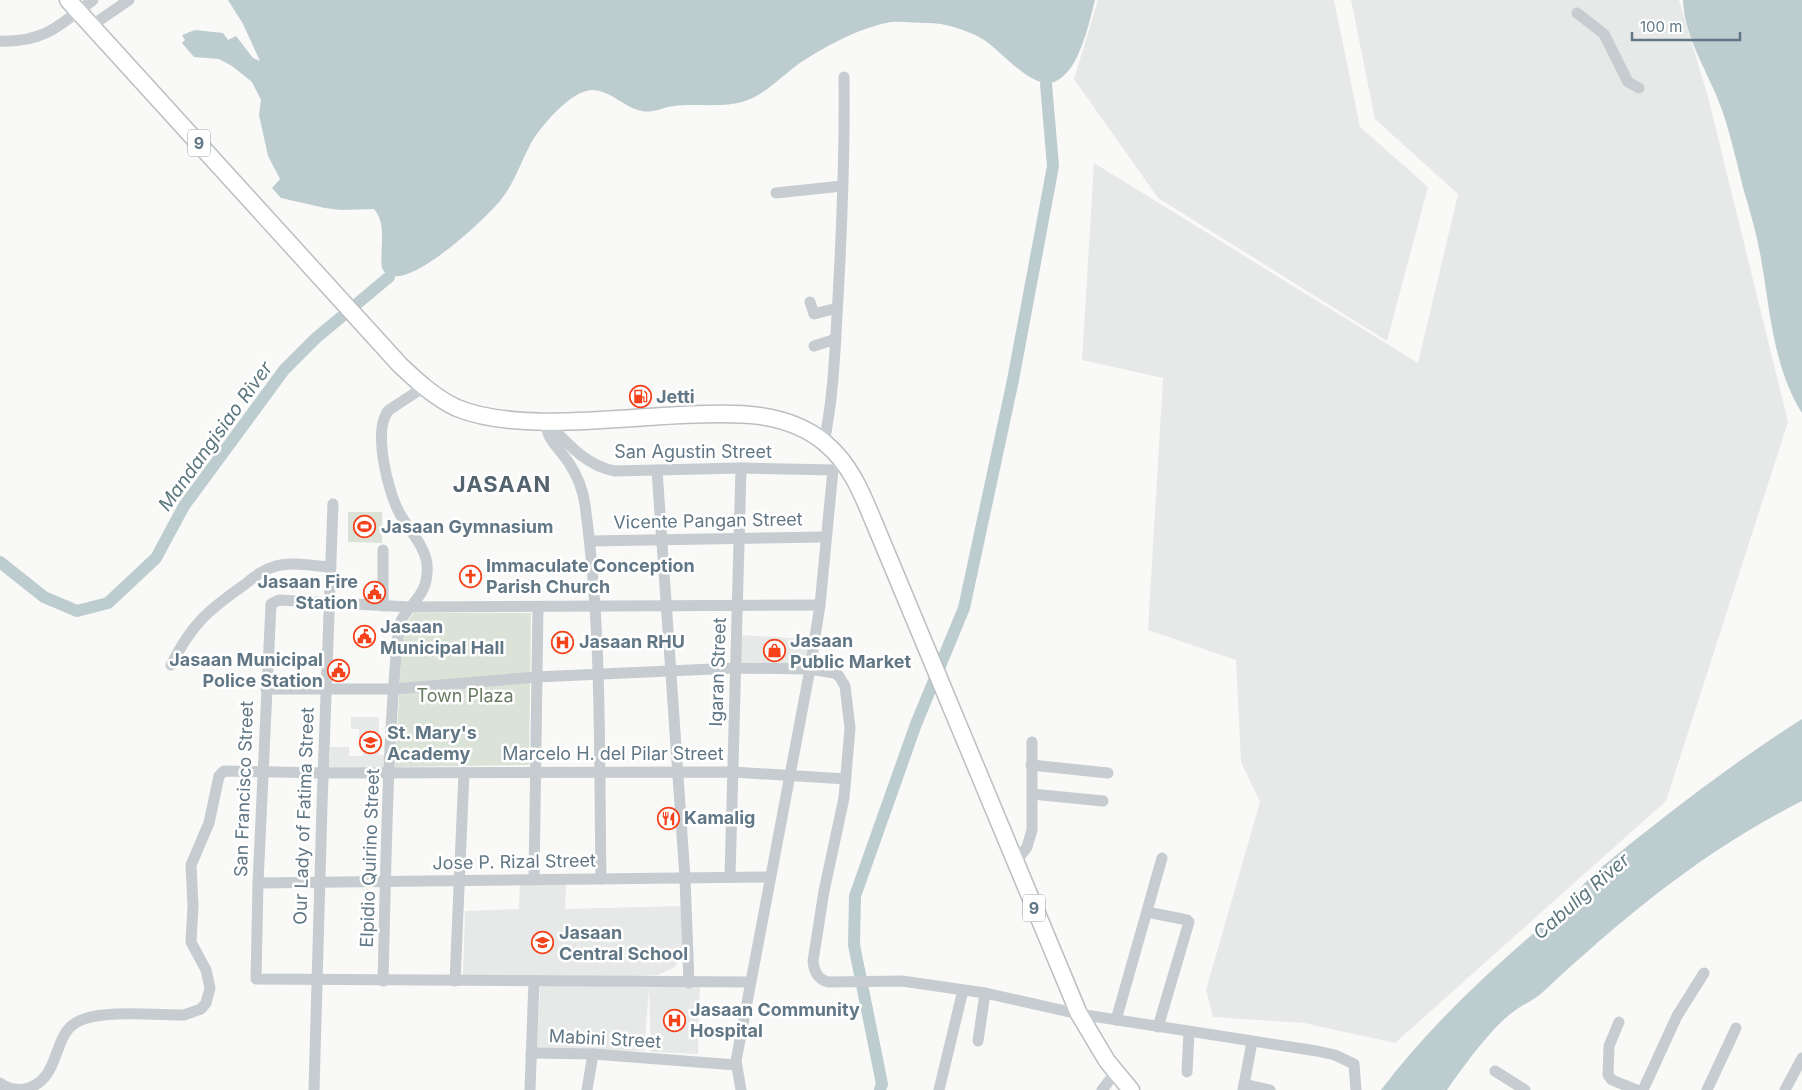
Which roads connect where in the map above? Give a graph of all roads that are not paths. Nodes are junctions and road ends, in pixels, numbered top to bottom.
1 (93, 0) edge
2 (129, 0) edge
3 (73, 6) edge
4 (1577, 13) dead end
5 (91, 26) junction
6 (0, 41) edge
7 (844, 77) dead end
8 (1639, 88) dead end
9 (842, 186) junction
10 (776, 193) dead end
11 (810, 302) dead end
12 (837, 308) junction
13 (836, 339) junction
14 (814, 346) dead end
15 (424, 387) junction
16 (571, 420) junction
17 (546, 421) junction
18 (563, 439) junction
19 (824, 442) junction
20 (838, 466) junction
21 (741, 468) junction
22 (657, 470) junction
23 (333, 504) dead end
24 (740, 537) junction
25 (825, 537) junction
26 (662, 539) junction
27 (590, 541) junction
28 (383, 550) dead end
29 (330, 567) junction
30 (330, 603) junction
31 (738, 605) junction
32 (820, 605) junction
33 (383, 606) junction
34 (410, 607) junction
35 (538, 607) junction
36 (667, 607) junction
37 (594, 608) junction
38 (171, 665) dead end
39 (736, 668) junction
40 (810, 669) junction
41 (672, 670) junction
42 (597, 674) junction
43 (536, 677) junction
44 (394, 688) junction
45 (266, 689) junction
46 (326, 690) junction
47 (1032, 742) dead end
48 (1031, 765) junction
49 (262, 771) junction
50 (535, 771) junction
51 (464, 772) junction
52 (599, 772) junction
53 (678, 772) junction
54 (732, 772) junction
55 (323, 773) junction
56 (390, 773) junction
57 (1108, 773) dead end
58 (791, 774) junction
59 (846, 779) junction
60 (1032, 794) junction
61 (1103, 801) dead end
62 (1162, 858) dead end
63 (1016, 863) junction
64 (730, 877) junction
65 (770, 877) junction
66 (685, 878) junction
67 (601, 879) junction
68 (534, 880) junction
69 (386, 881) junction
70 (460, 881) junction
71 (320, 882) junction
72 (258, 883) junction
73 (1147, 912) junction
74 (1704, 973) dead end
75 (318, 980) junction
76 (383, 981) junction
77 (455, 981) junction
78 (534, 982) junction
79 (688, 982) junction
80 (750, 982) junction
81 (963, 990) junction
82 (985, 994) junction
83 (1079, 1014) junction
84 (1116, 1020) junction
85 (1618, 1022) dead end
86 (1158, 1027) junction
87 (1736, 1028) dead end
88 (1190, 1032) junction
89 (978, 1041) dead end
90 (1252, 1042) junction
91 (532, 1054) junction
92 (593, 1054) junction
93 (1802, 1058) edge
94 (736, 1065) junction
95 (1496, 1071) dead end
96 (1187, 1072) dead end
97 (1116, 1073) junction
98 (0, 1084) edge
99 (1243, 1087) edge
100 (314, 1090) edge
101 (530, 1090) edge
102 (587, 1090) edge
103 (741, 1090) edge
104 (939, 1090) edge
105 (1102, 1090) edge
106 (1131, 1090) edge
107 (1270, 1090) edge
108 (1356, 1090) edge
109 (1526, 1090) edge
110 (1636, 1090) edge
111 (1643, 1090) edge
112 (1707, 1090) edge
113 (1785, 1090) edge

1 - 3 street
2 - 5 street
3 - 5 highway, 9
3 - 6 street
4 - 8 street
5 - 15 highway, 9
7 - 9 street
9 - 10 street
9 - 12 street
11 - 12 street
12 - 13 street
13 - 14 street
13 - 19 street
15 - 17 highway, 9
15 - 34 street, Elpidio Quirino Street
16 - 17 highway, 9
16 - 18 street
16 - 19 highway, 9
17 - 18 street, San Agustin Street
17 - 27 street
18 - 22 street, San Agustin Street
19 - 20 highway, 9
20 - 21 street, San Agustin Street
20 - 25 street
20 - 63 highway, 9
21 - 22 street, San Agustin Street
21 - 24 street, Igaran Street
22 - 26 street
23 - 29 street, Our Lady of Fatima Street
24 - 25 street, Vicente Pangan Street
24 - 26 street, Vicente Pangan Street
24 - 31 street, Igaran Street
25 - 32 street
26 - 27 street, Vicente Pangan Street
26 - 36 street
27 - 37 street
28 - 33 street
29 - 30 street, Our Lady of Fatima Street
29 - 38 street
30 - 33 street
30 - 45 street, San Francisco Street
30 - 46 street, Our Lady of Fatima Street
31 - 32 street
31 - 36 street
31 - 39 street, Igaran Street
32 - 40 street
33 - 34 street
34 - 35 street
34 - 44 street, Elpidio Quirino Street
35 - 37 street
35 - 43 street
36 - 37 street
36 - 41 street
37 - 42 street
39 - 40 street
39 - 41 street
39 - 54 street, Igaran Street
40 - 58 street
40 - 59 street
41 - 42 street
41 - 53 street
42 - 43 street
42 - 52 street
43 - 44 street
43 - 50 street
44 - 46 street
44 - 56 street, Elpidio Quirino Street
45 - 46 street
45 - 49 street, San Francisco Street
46 - 55 street, Our Lady of Fatima Street
47 - 48 street
48 - 57 street
48 - 60 street
49 - 55 street, Marcelo H. del Pilar Street
49 - 72 street, San Francisco Street
49 - 98 street, Marcelo H. del Pilar Street
50 - 51 street, Marcelo H. del Pilar Street
50 - 52 street, Marcelo H. del Pilar Street
50 - 68 street
51 - 56 street, Marcelo H. del Pilar Street
51 - 70 street
52 - 53 street, Marcelo H. del Pilar Street
52 - 67 street
53 - 54 street, Marcelo H. del Pilar Street
53 - 66 street
54 - 58 street, Marcelo H. del Pilar Street
54 - 64 street, Igaran Street
55 - 56 street, Marcelo H. del Pilar Street
55 - 71 street, Our Lady of Fatima Street
56 - 69 street, Elpidio Quirino Street
58 - 59 street, Marcelo H. del Pilar Street
58 - 65 street
59 - 81 street
60 - 61 street
60 - 63 street
62 - 73 street
63 - 83 highway, 9
64 - 65 street, Jose P. Rizal Street
64 - 66 street, Jose P. Rizal Street
65 - 80 street
66 - 67 street, Jose P. Rizal Street
66 - 79 street
67 - 68 street, Jose P. Rizal Street
68 - 70 street, Jose P. Rizal Street
69 - 70 street, Jose P. Rizal Street
69 - 71 street, Jose P. Rizal Street
69 - 76 street, Elpidio Quirino Street
70 - 77 street
71 - 72 street, Jose P. Rizal Street
71 - 75 street, Our Lady of Fatima Street
72 - 75 street, San Francisco Street
73 - 84 street
73 - 86 street
74 - 111 street
75 - 76 street
75 - 100 street, Our Lady of Fatima Street
76 - 77 street
77 - 78 street
78 - 79 street
78 - 91 street
79 - 80 street
80 - 94 street
81 - 82 street
81 - 104 street
82 - 83 street
82 - 89 street
83 - 84 street
83 - 97 highway, 9
84 - 86 street
85 - 110 street
86 - 88 street
87 - 112 street
88 - 90 street
88 - 96 street
90 - 99 street
90 - 108 street
91 - 92 street, Mabini Street
91 - 101 street
92 - 94 street, Mabini Street
92 - 102 street
93 - 113 street
94 - 103 street
95 - 109 street
97 - 105 street
97 - 106 highway, 9
99 - 107 street

